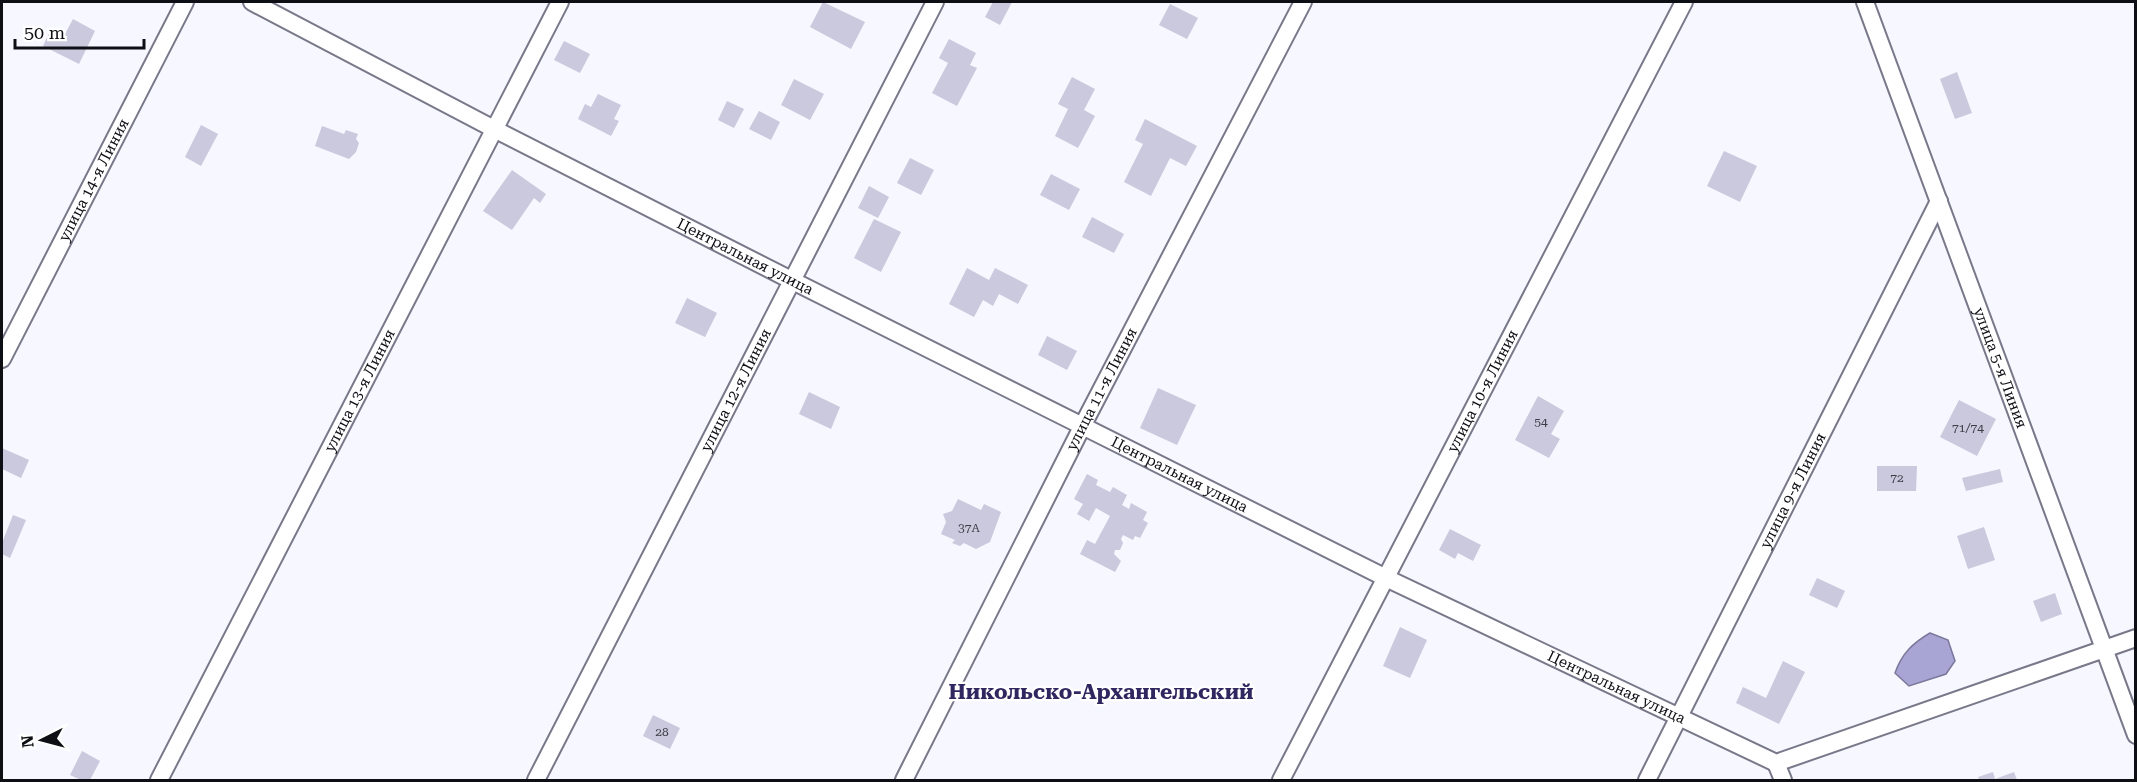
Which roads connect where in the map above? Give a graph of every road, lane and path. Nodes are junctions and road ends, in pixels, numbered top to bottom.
1 (185, 2) edge
2 (252, 2) edge
3 (560, 2) edge
4 (935, 2) edge
5 (1303, 2) edge
6 (1684, 2) edge
7 (1865, 2) edge
8 (494, 129) junction
9 (1939, 201) junction
10 (794, 281) junction
11 (2, 359) edge
12 (1083, 426) junction
13 (1386, 578) junction
14 (2136, 638) edge
15 (2104, 649) junction
16 (1679, 717) junction
17 (2136, 735) edge
18 (1776, 763) junction
19 (159, 780) edge
20 (536, 780) edge
21 (904, 780) edge
22 (1281, 780) edge
23 (1647, 780) edge
24 (1783, 780) edge

1 - 11 street, улица 14-я Линия
2 - 8 street, Центральная улица
3 - 8 street, улица 13-я Линия
4 - 10 street, улица 12-я Линия
5 - 12 street, улица 11-я Линия
6 - 13 street, улица 10-я Линия
7 - 9 street, улица 5-я Линия
8 - 10 street, Центральная улица
8 - 19 street, улица 13-я Линия
9 - 15 street, улица 5-я Линия
9 - 16 street, улица 9-я Линия
10 - 12 street, Центральная улица
10 - 20 street, улица 12-я Линия
12 - 13 street, Центральная улица
12 - 21 street, улица 11-я Линия
13 - 16 street, Центральная улица
13 - 22 street, улица 10-я Линия
14 - 15 street
15 - 17 street, улица 5-я Линия
15 - 18 street
16 - 18 street, Центральная улица
16 - 23 street, улица 9-я Линия
18 - 24 street

